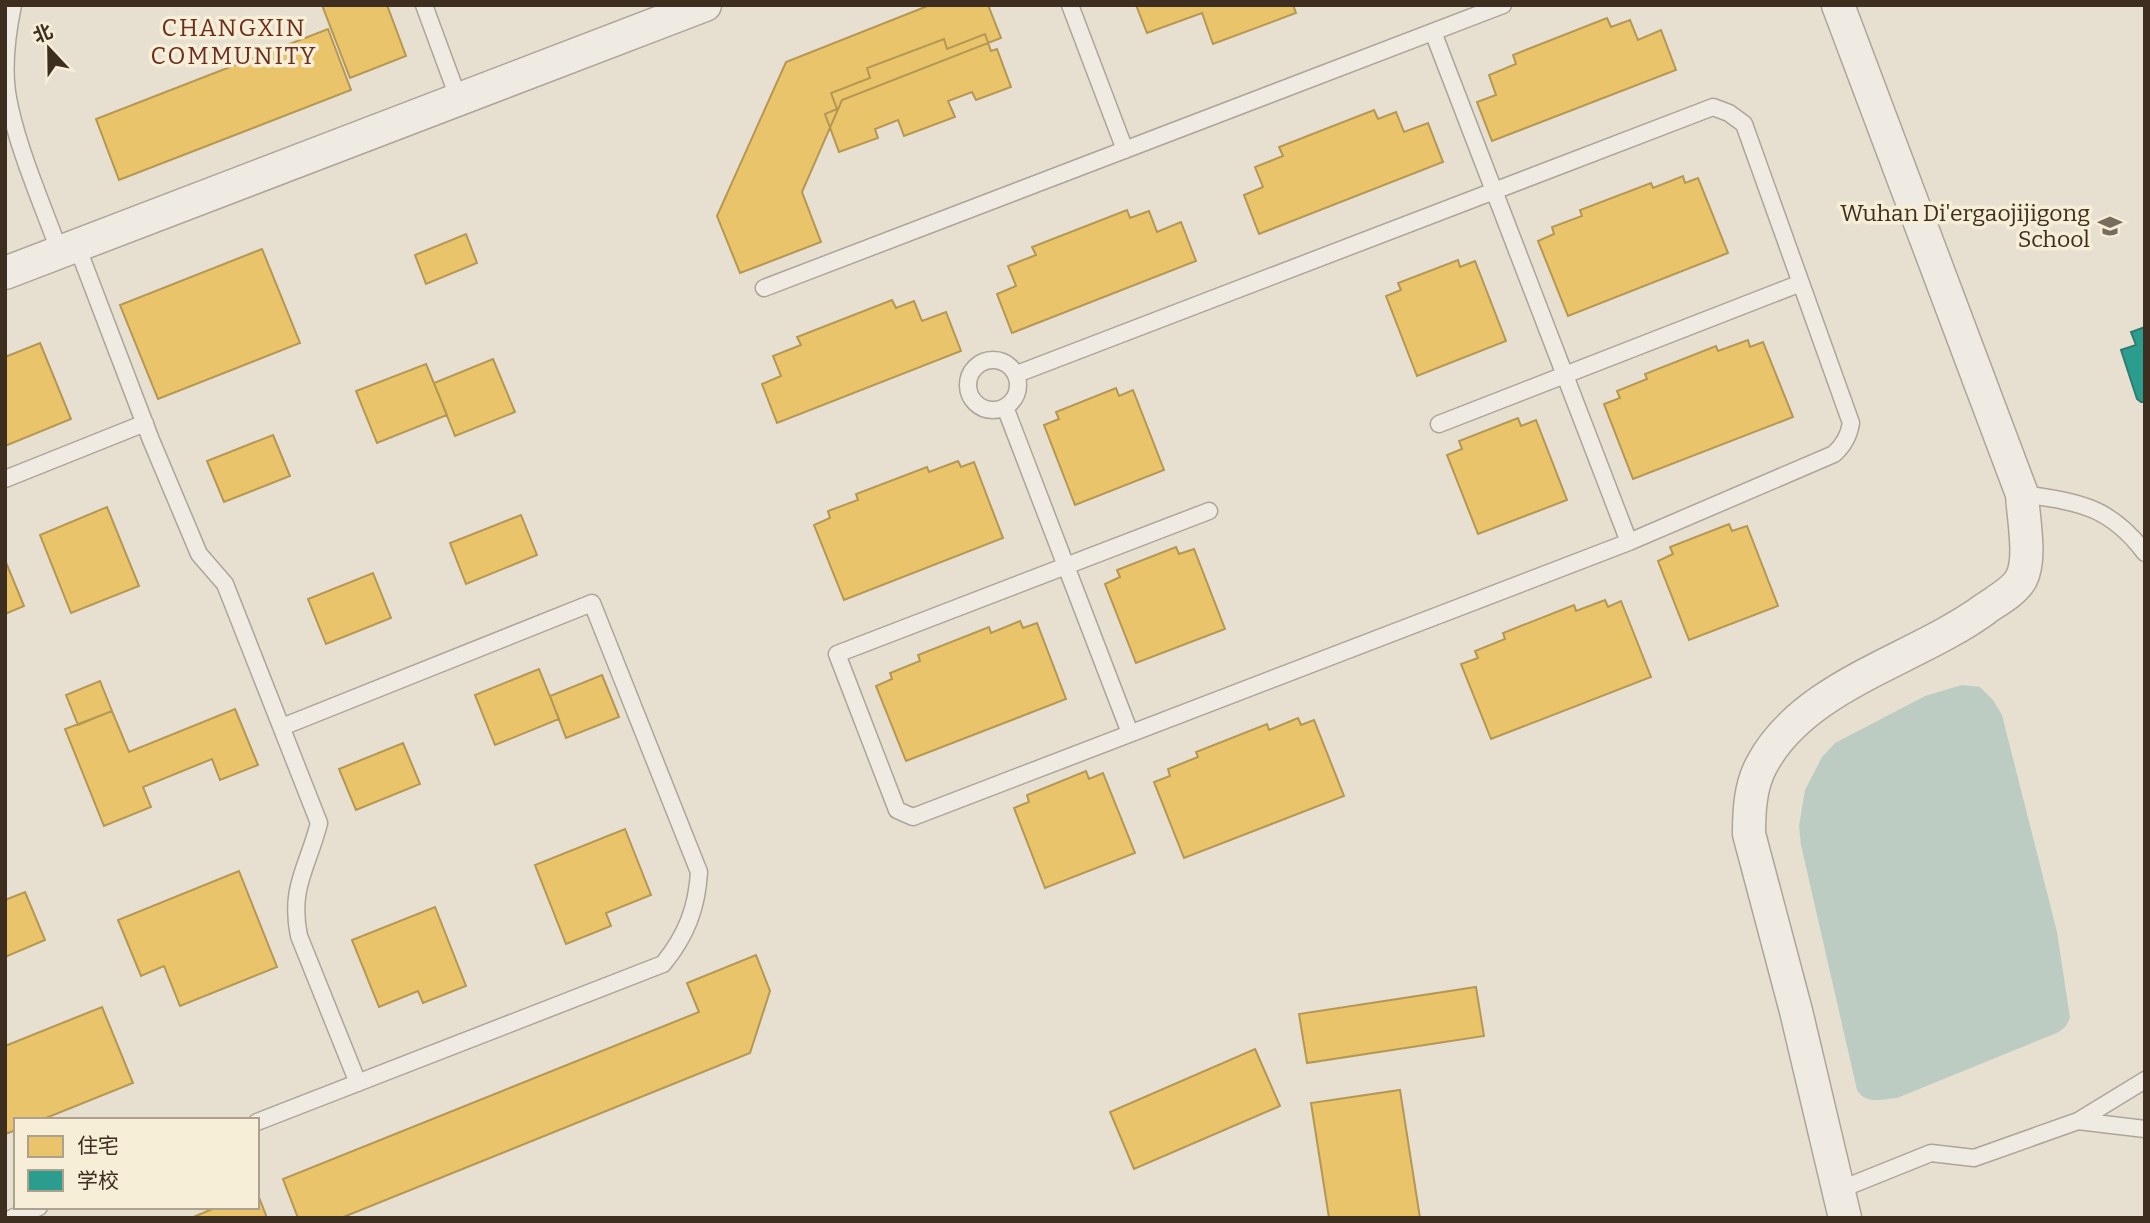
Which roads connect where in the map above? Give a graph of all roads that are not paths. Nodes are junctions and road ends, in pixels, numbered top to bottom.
1 (13, 5) edge
2 (424, 5) edge
3 (705, 5) edge
4 (1070, 5) edge
5 (1503, 5) edge
6 (1838, 5) edge
7 (1433, 32) junction
8 (459, 100) junction
9 (1125, 150) junction
10 (1494, 191) junction
11 (68, 249) junction
12 (5, 273) edge
13 (1801, 283) junction
14 (764, 288) dead end
15 (1017, 374) junction
16 (1564, 375) junction
17 (1005, 407) junction
18 (145, 423) junction
19 (1439, 424) dead end
20 (5, 479) edge
21 (2022, 495) junction
22 (1209, 511) dead end
23 (1629, 542) junction
24 (2145, 552) edge
25 (1066, 566) junction
26 (282, 727) junction
27 (1130, 733) junction
28 (2145, 1080) edge
29 (358, 1083) junction
30 (259, 1121) edge
31 (2078, 1121) junction
32 (2145, 1129) edge
33 (1842, 1204) edge
34 (34, 1209) edge
35 (12, 1218) edge

1 - 11 lane
2 - 8 lane
3 - 8 street
4 - 9 lane
5 - 7 lane
6 - 21 street
7 - 9 lane
7 - 10 lane
8 - 11 street
9 - 14 lane
10 - 13 lane
10 - 15 lane
10 - 16 lane
11 - 12 street
11 - 18 lane
13 - 16 lane
13 - 23 lane
15 - 17 lane
15 - 17 lane
16 - 19 lane
16 - 23 lane
17 - 25 lane
18 - 20 lane
18 - 26 lane
21 - 24 lane
21 - 33 street
22 - 25 lane
23 - 27 lane
25 - 27 lane
25 - 27 lane
26 - 29 lane
26 - 29 lane
28 - 31 lane
29 - 30 lane
31 - 32 lane
31 - 33 lane
34 - 35 lane

